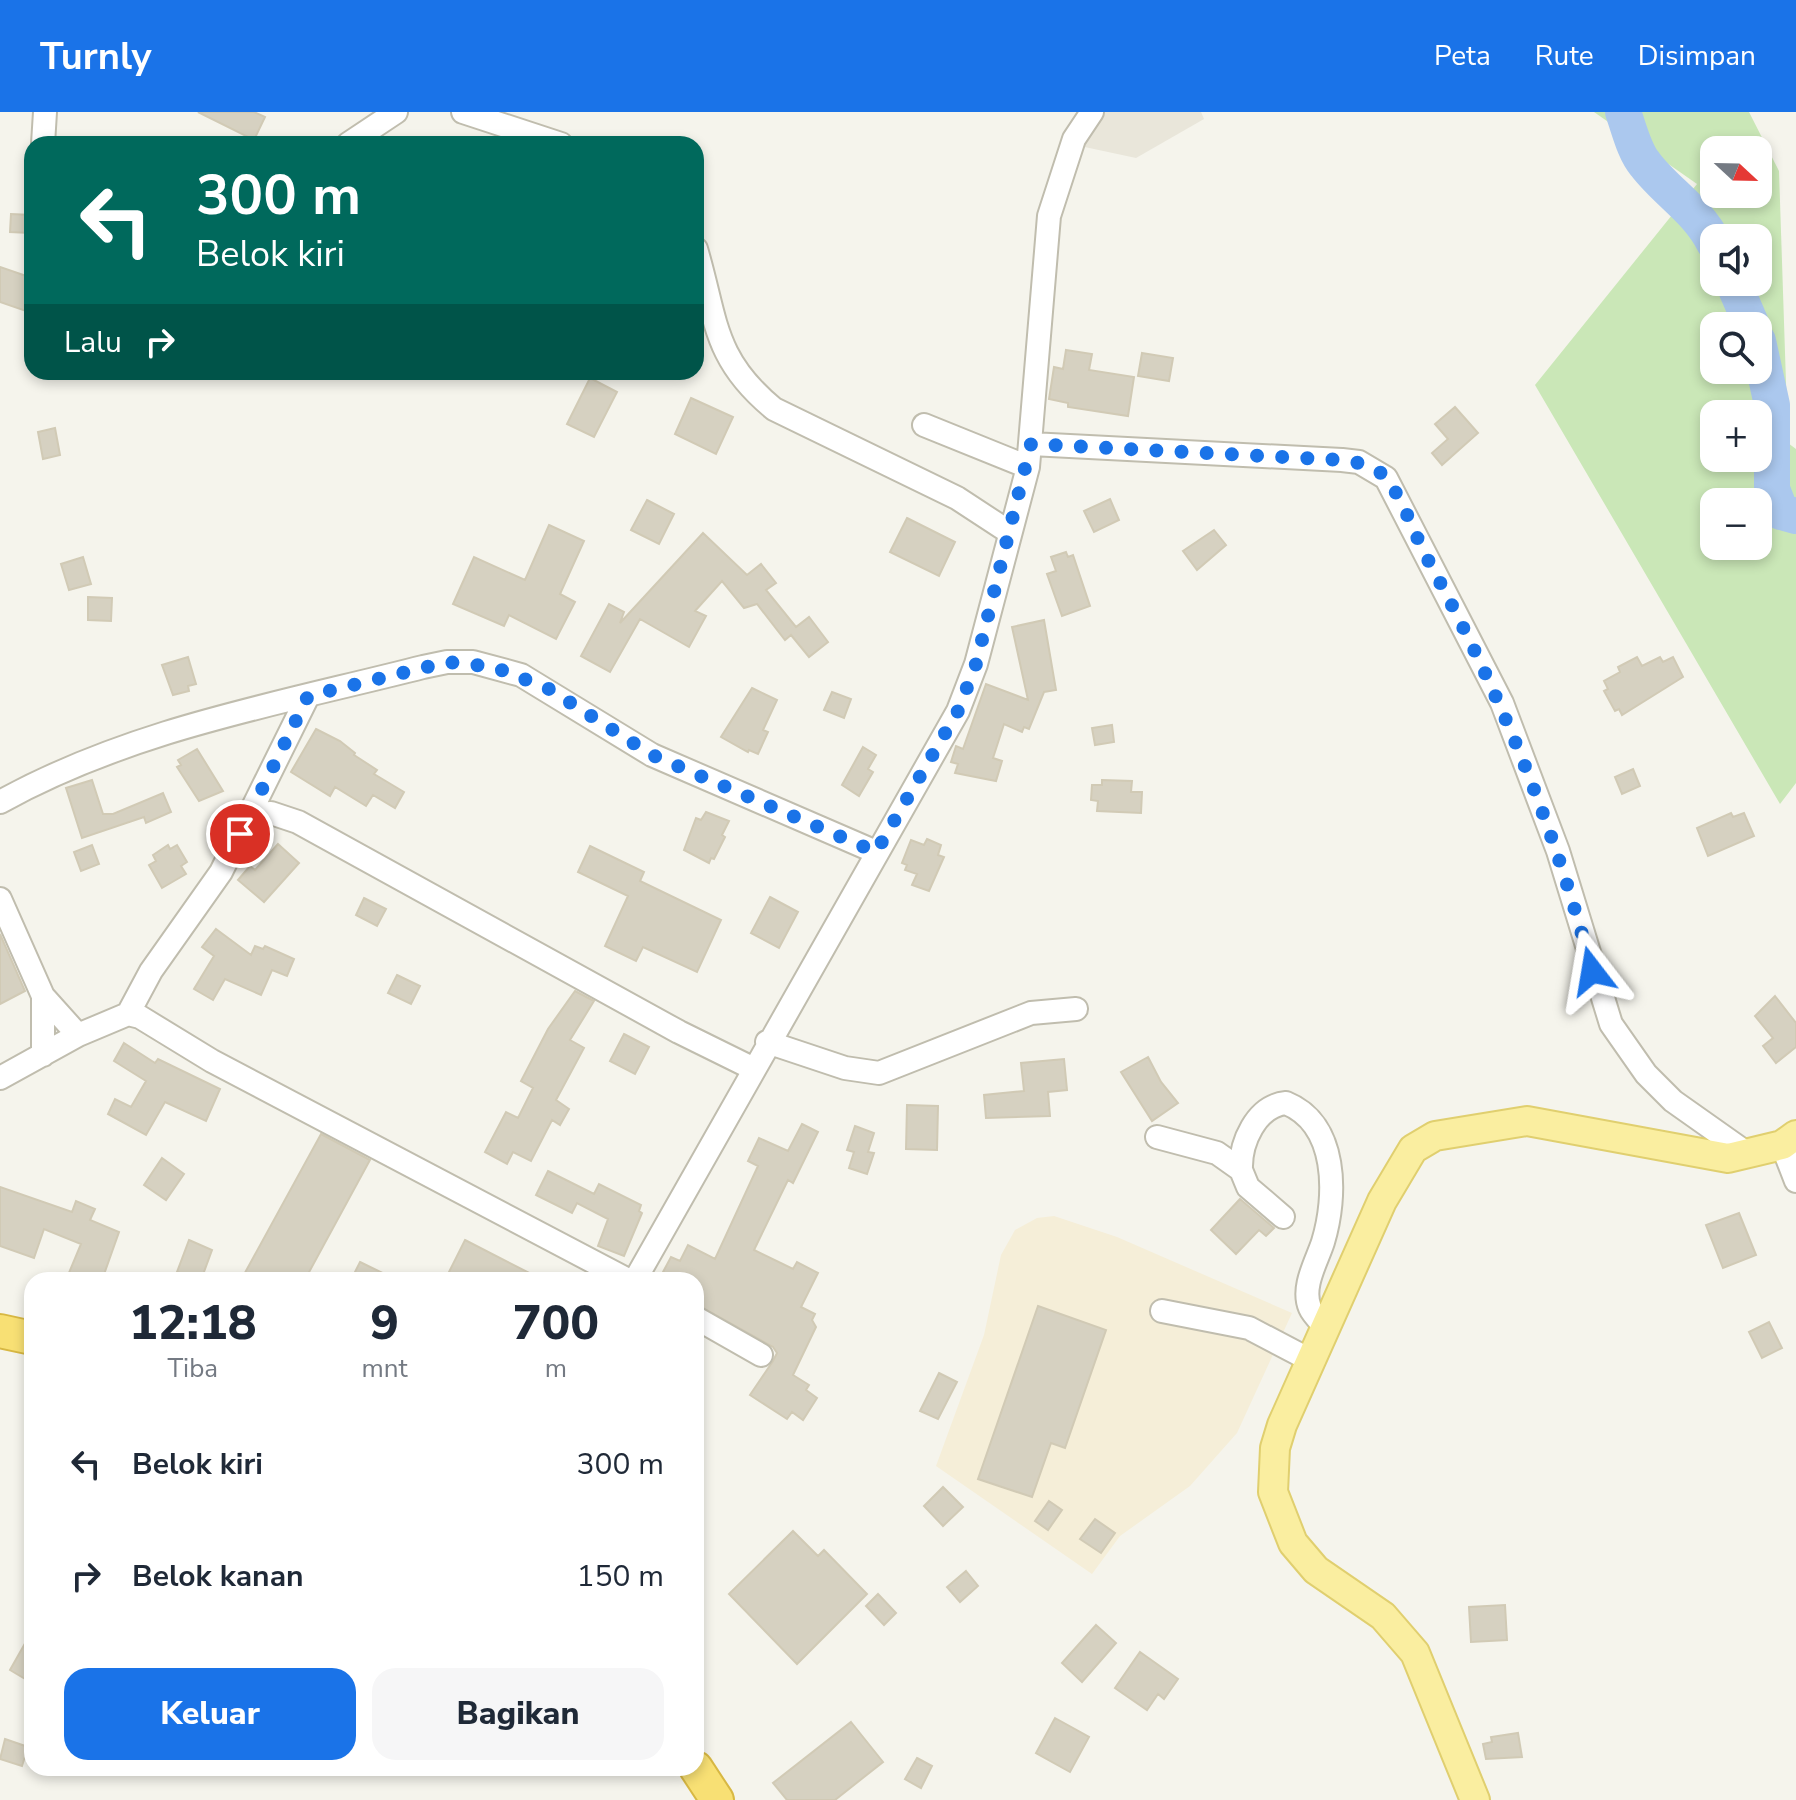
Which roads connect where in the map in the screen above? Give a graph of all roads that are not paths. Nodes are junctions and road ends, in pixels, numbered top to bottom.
1 (45, 112) edge
2 (396, 112) edge
3 (463, 112) edge
4 (1092, 112) edge
5 (44, 136) edge
6 (360, 136) edge
7 (536, 136) edge
8 (704, 279) edge
9 (924, 425) dead end
10 (1031, 444) junction
11 (1028, 467) junction
12 (1009, 532) junction
13 (308, 696) junction
14 (0, 802) edge
15 (250, 815) junction
16 (876, 852) junction
17 (0, 899) edge
18 (43, 996) junction
19 (1076, 1009) dead end
20 (128, 1014) junction
21 (78, 1035) junction
22 (767, 1042) junction
23 (43, 1055) junction
24 (754, 1069) junction
25 (0, 1078) edge
26 (1157, 1137) dead end
27 (1789, 1140) edge
28 (1748, 1154) junction
29 (1241, 1161) junction
30 (1796, 1181) edge
31 (1283, 1217) dead end
32 (613, 1272) edge
33 (640, 1272) edge
34 (1162, 1311) dead end
35 (704, 1323) edge
36 (1326, 1328) junction
37 (0, 1331) edge
38 (24, 1336) edge
39 (761, 1355) dead end
40 (1310, 1360) junction
41 (701, 1776) edge
42 (717, 1800) edge
43 (1475, 1800) edge

1 - 5 street
2 - 6 street
3 - 7 street
4 - 10 street
8 - 12 street
9 - 11 street
10 - 11 street
10 - 28 street
11 - 12 street
12 - 16 street
13 - 14 street
13 - 15 street
13 - 16 street
15 - 20 street
15 - 24 street
16 - 22 street
17 - 18 street
18 - 21 street
18 - 23 street
19 - 22 street
20 - 21 street
20 - 32 street
21 - 23 street
22 - 24 street
23 - 25 street
24 - 33 street
26 - 29 street
27 - 28 main road
27 - 30 street
28 - 36 main road
29 - 31 street
29 - 36 street
34 - 40 street
35 - 39 street
36 - 40 main road
37 - 38 highway
40 - 43 main road
41 - 42 highway

